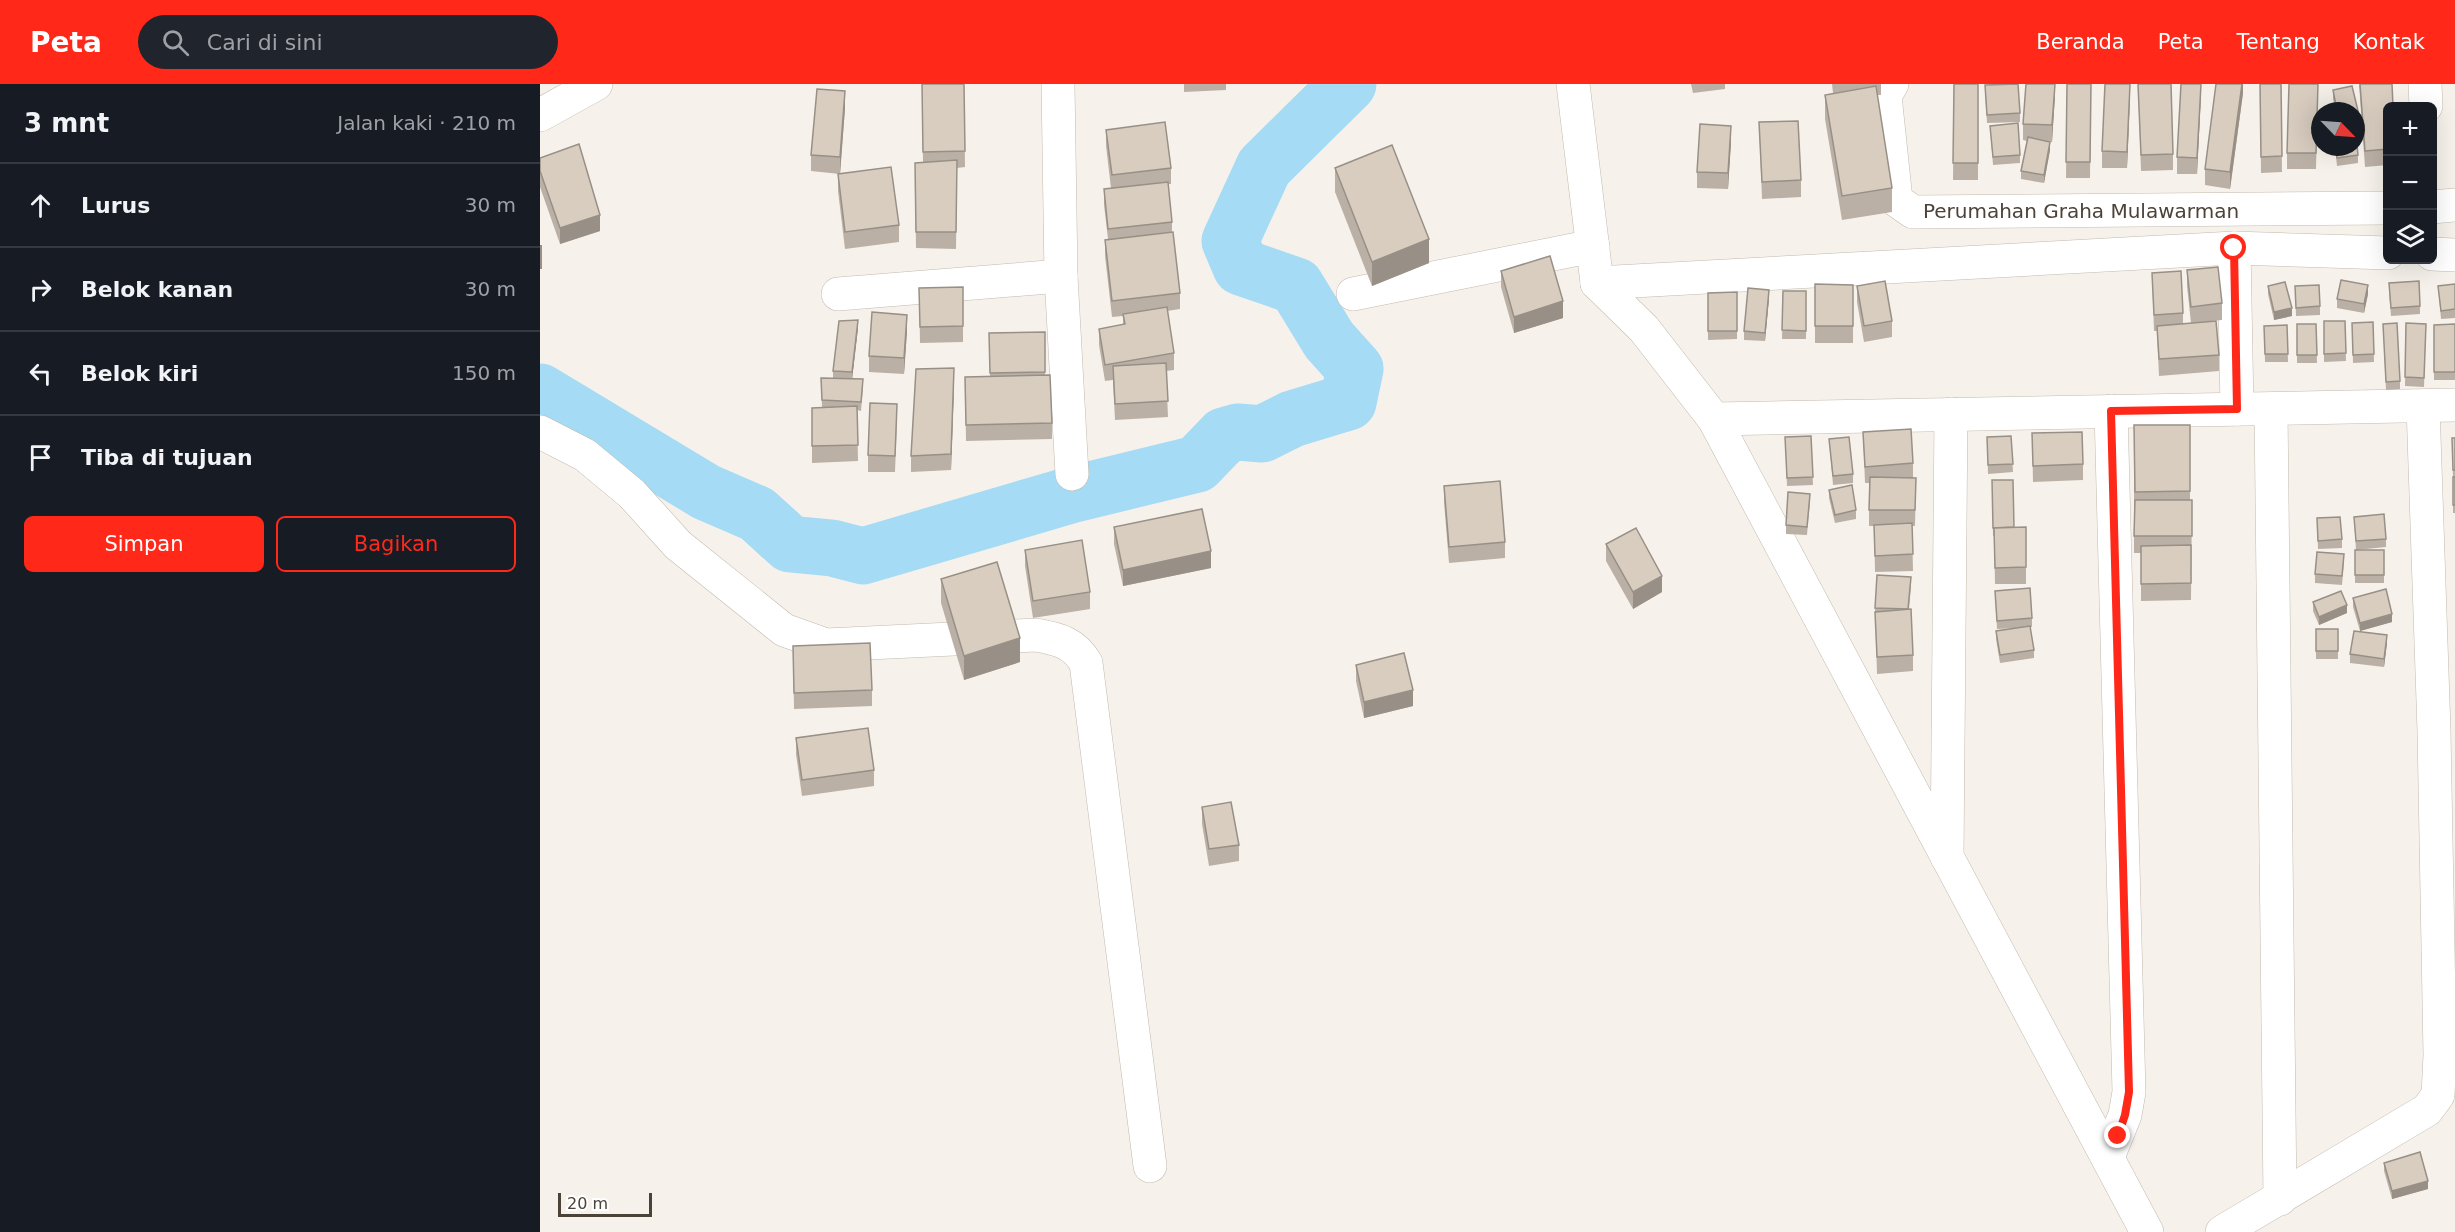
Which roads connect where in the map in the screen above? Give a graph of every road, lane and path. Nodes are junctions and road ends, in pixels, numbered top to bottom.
1 (596, 84) edge
2 (1058, 84) edge
3 (1573, 84) edge
4 (1892, 84) edge
5 (2425, 84) edge
6 (2426, 102) edge
7 (540, 115) edge
8 (2455, 205) edge
9 (2437, 207) edge
10 (2383, 208) edge
11 (1593, 246) junction
12 (2234, 248) junction
13 (2383, 253) edge
14 (2437, 254) edge
15 (2455, 255) edge
16 (1061, 276) junction
17 (1598, 283) junction
18 (838, 294) dead end
19 (1353, 294) dead end
20 (2455, 405) edge
21 (2423, 406) junction
22 (2237, 409) junction
23 (2271, 409) junction
24 (2111, 411) junction
25 (1951, 414) junction
26 (1714, 419) junction
27 (540, 432) edge
28 (1072, 474) dead end
29 (1947, 859) junction
30 (2108, 1157) junction
31 (1149, 1166) dead end
32 (2280, 1199) junction
33 (2147, 1232) edge
34 (2222, 1232) edge

1 - 7 street
2 - 16 street
3 - 11 street
4 - 10 street, Perumahan Graha Mulawarman
5 - 6 street
8 - 9 street
11 - 17 street
11 - 19 street
12 - 13 street
12 - 17 street
12 - 22 street
14 - 15 street
16 - 18 street
16 - 28 street
17 - 26 street
20 - 21 street
21 - 23 street
21 - 32 street
22 - 23 street
22 - 24 street
23 - 32 street
24 - 25 street
24 - 30 street
25 - 26 street
25 - 29 street
26 - 29 street
27 - 31 street
29 - 30 street
30 - 33 street
32 - 34 street

